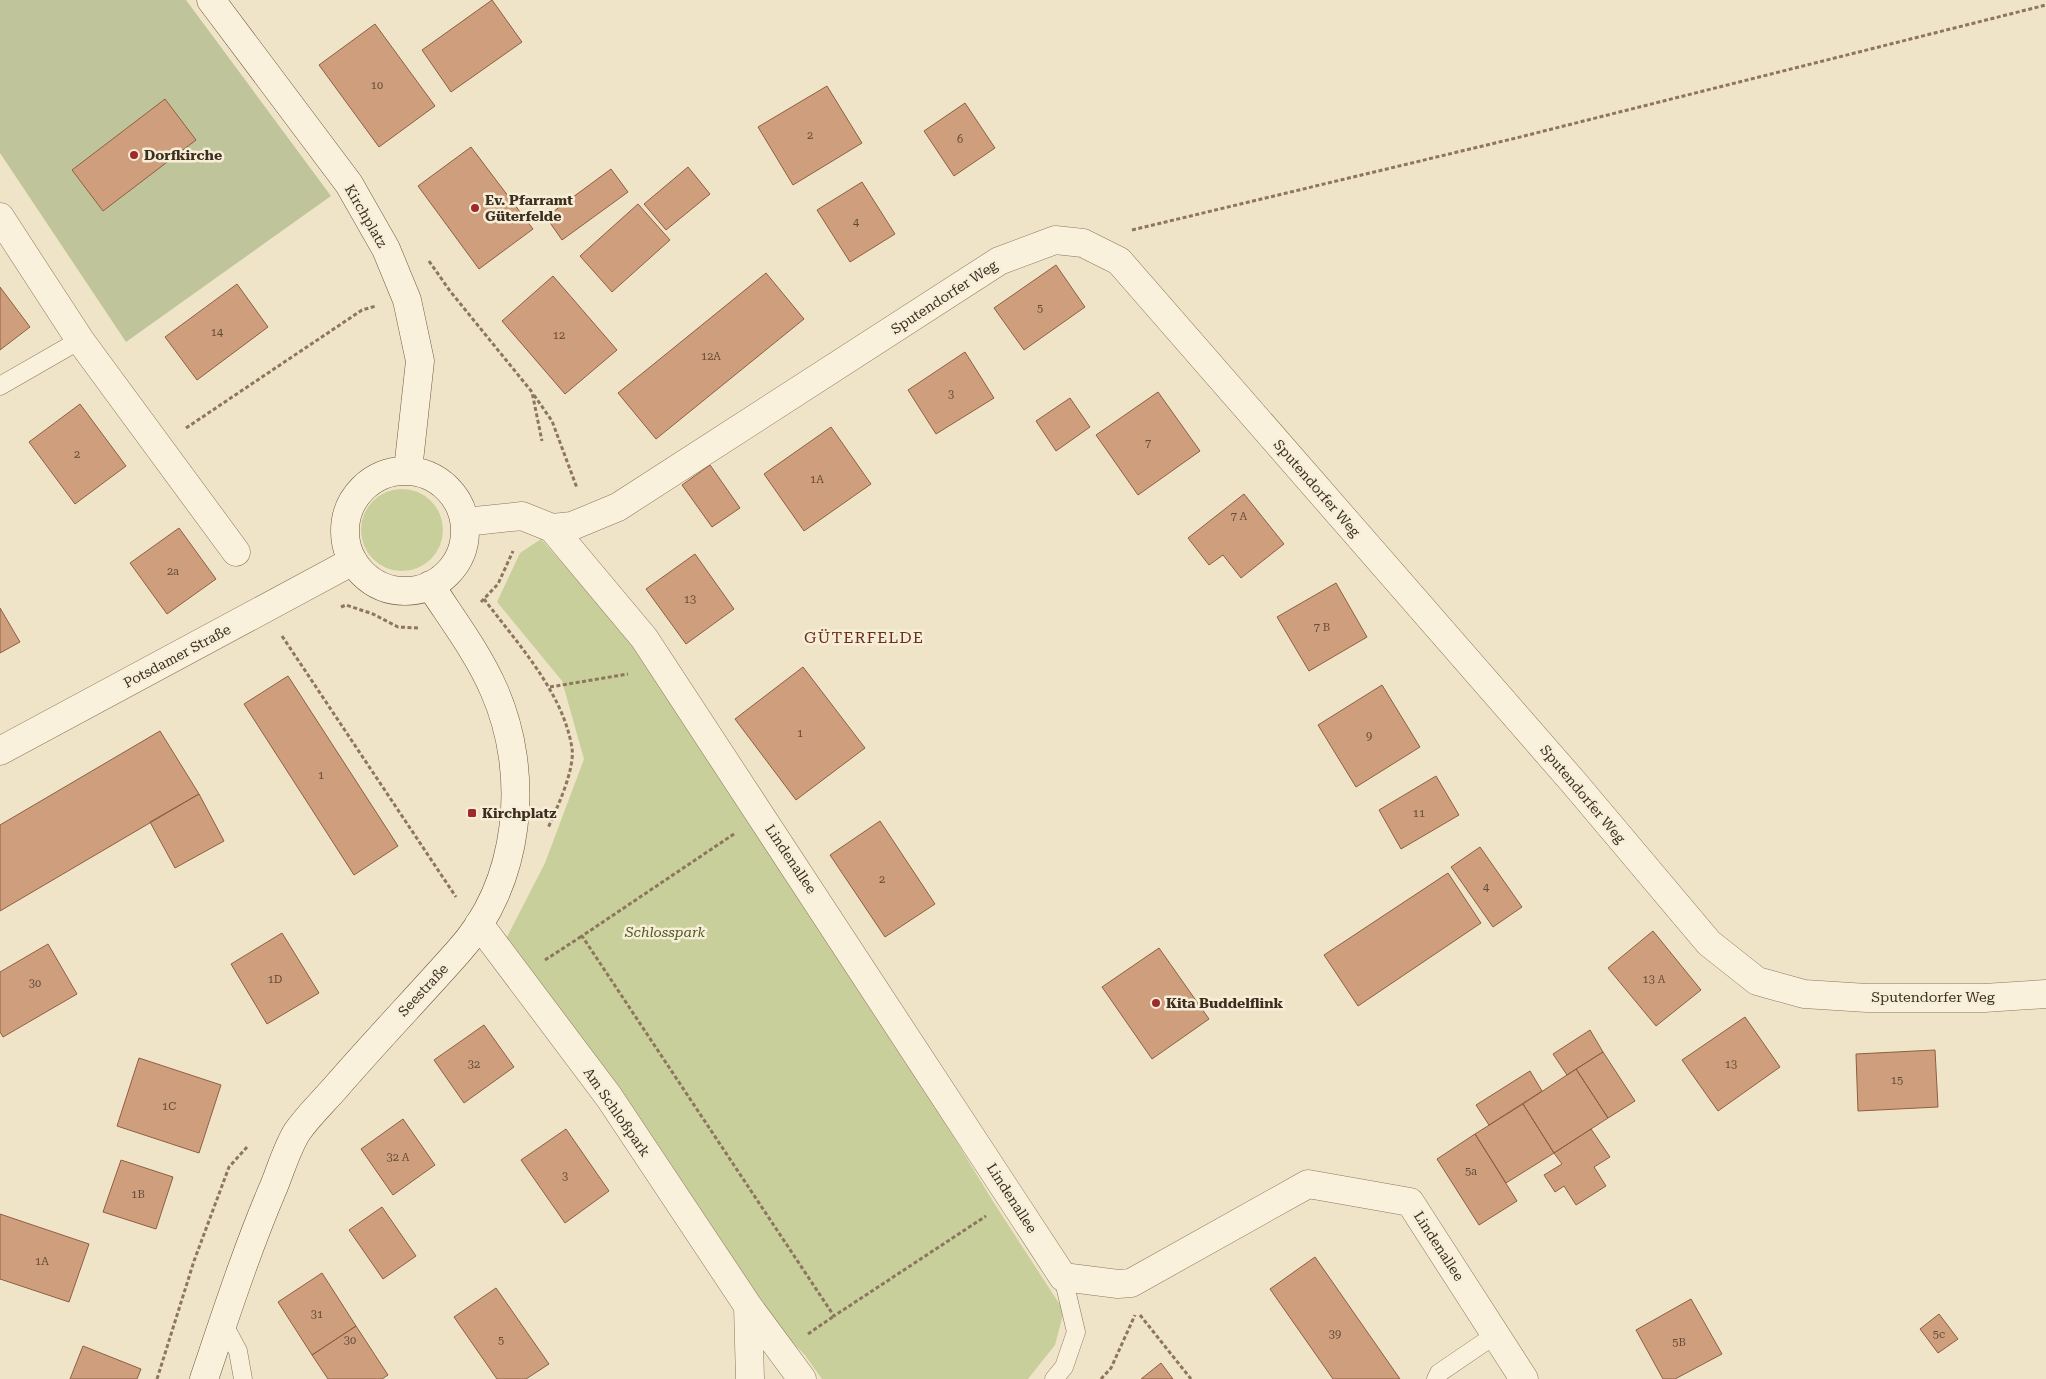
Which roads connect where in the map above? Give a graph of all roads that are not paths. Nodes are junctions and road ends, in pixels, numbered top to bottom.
1 (211, 0) edge
2 (0, 218) edge
3 (80, 340) junction
4 (0, 386) edge
5 (408, 470) junction
6 (465, 522) junction
7 (552, 528) junction
8 (236, 552) dead end
9 (353, 561) junction
10 (430, 585) junction
11 (0, 751) edge
12 (479, 924) junction
13 (2046, 994) edge
14 (1063, 1277) junction
15 (748, 1306) junction
16 (222, 1324) junction
17 (1496, 1335) junction
18 (204, 1379) edge
19 (243, 1379) edge
20 (750, 1379) edge
21 (802, 1379) edge
22 (1054, 1379) edge
23 (1436, 1379) edge
24 (1524, 1379) edge

1 - 5 street, Kirchplatz
2 - 3 street
3 - 4 lane
3 - 8 street
5 - 6 street
5 - 9 street
6 - 7 street, Lindenallee
6 - 10 street
7 - 13 street, Sputendorfer Weg
7 - 14 street, Lindenallee
9 - 10 street
9 - 11 street, Potsdamer Straße
10 - 12 street, Seestraße
12 - 15 street, Am Schloßpark
12 - 16 street, Seestraße
14 - 17 street, Lindenallee
14 - 22 lane, Lindenallee
15 - 20 street
15 - 21 street, Am Schloßpark
16 - 18 street, Seestraße
16 - 19 lane
17 - 23 lane
17 - 24 street, Lindenallee

